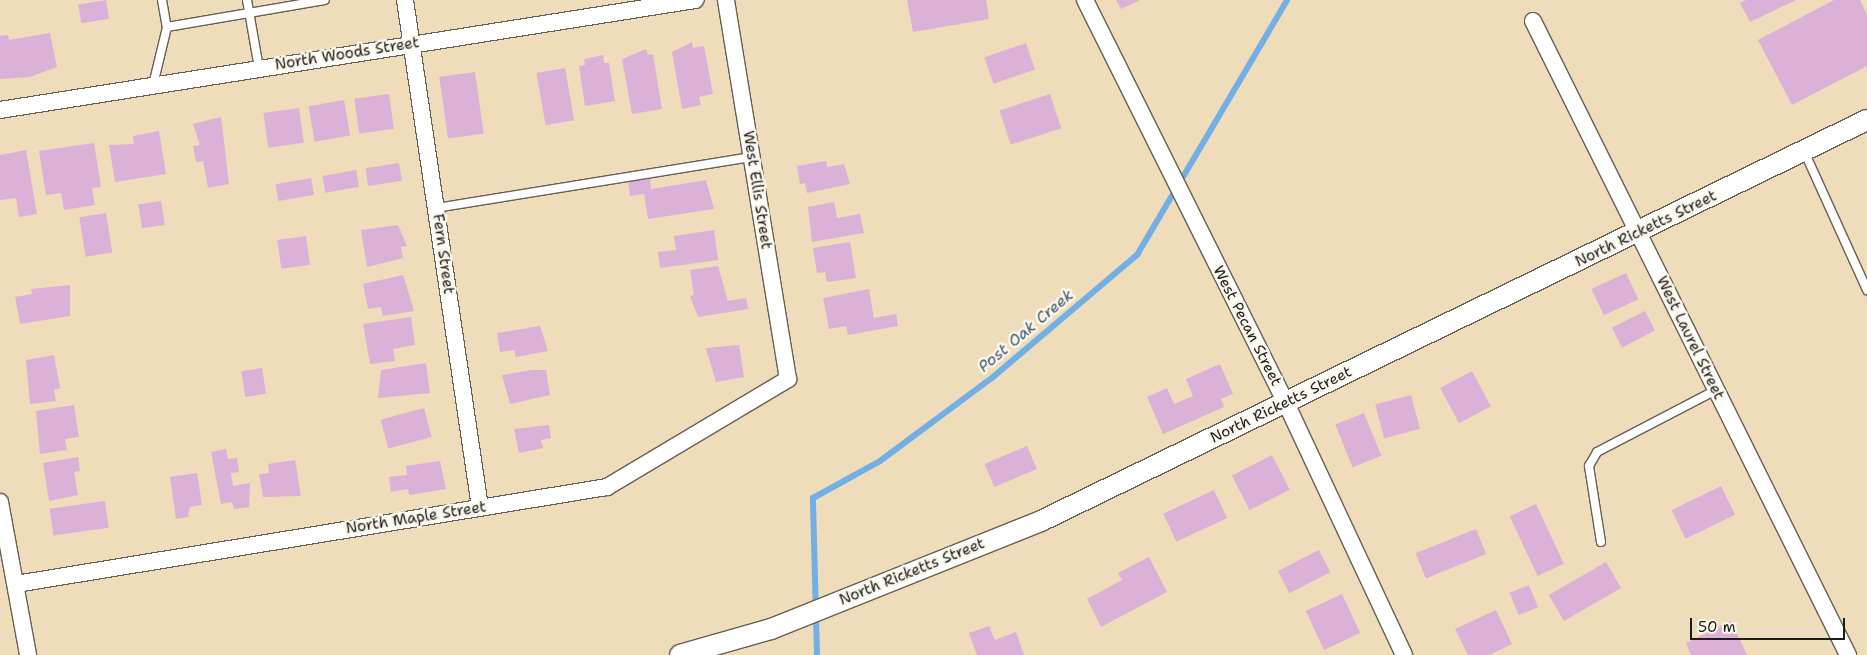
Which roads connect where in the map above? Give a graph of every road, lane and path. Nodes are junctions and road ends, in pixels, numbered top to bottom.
1 (162, 0) edge
2 (247, 0) edge
3 (325, 0) edge
4 (405, 0) edge
5 (695, 0) edge
6 (726, 0) edge
7 (1085, 0) edge
8 (250, 13) junction
9 (1533, 21) dead end
10 (167, 27) junction
11 (413, 43) junction
12 (259, 68) junction
13 (153, 85) junction
14 (0, 110) edge
15 (1867, 120) edge
16 (1804, 151) junction
17 (752, 157) junction
18 (436, 208) junction
19 (1638, 233) junction
20 (1867, 290) edge
21 (788, 379) joint
22 (1716, 390) junction
23 (1286, 403) junction
24 (0, 502) edge
25 (480, 508) junction
26 (1601, 542) dead end
27 (16, 584) junction
28 (28, 655) edge
29 (680, 655) edge
30 (1404, 655) edge
31 (1848, 655) edge

1 - 10 lane
2 - 8 lane
3 - 8 lane
4 - 11 street, Fern Street
5 - 11 street, North Woods Street
6 - 17 street, West Ellis Street
7 - 23 street, West Pecan Street
8 - 10 lane
8 - 12 lane
9 - 19 street, West Laurel Street
10 - 13 lane
11 - 12 street, North Woods Street
11 - 18 street, Fern Street
12 - 13 street, North Woods Street
13 - 14 street, North Woods Street
15 - 16 street, North Ricketts Street
16 - 19 street, North Ricketts Street
16 - 20 lane
17 - 18 lane
17 - 21 street, West Ellis Street
18 - 25 street, Fern Street
19 - 22 street, West Laurel Street
19 - 23 street, North Ricketts Street
21 - 25 street, North Maple Street
22 - 26 lane
22 - 31 street, West Laurel Street
23 - 29 street, North Ricketts Street
23 - 30 street, West Pecan Street
24 - 27 street
25 - 27 street, North Maple Street
27 - 28 street

